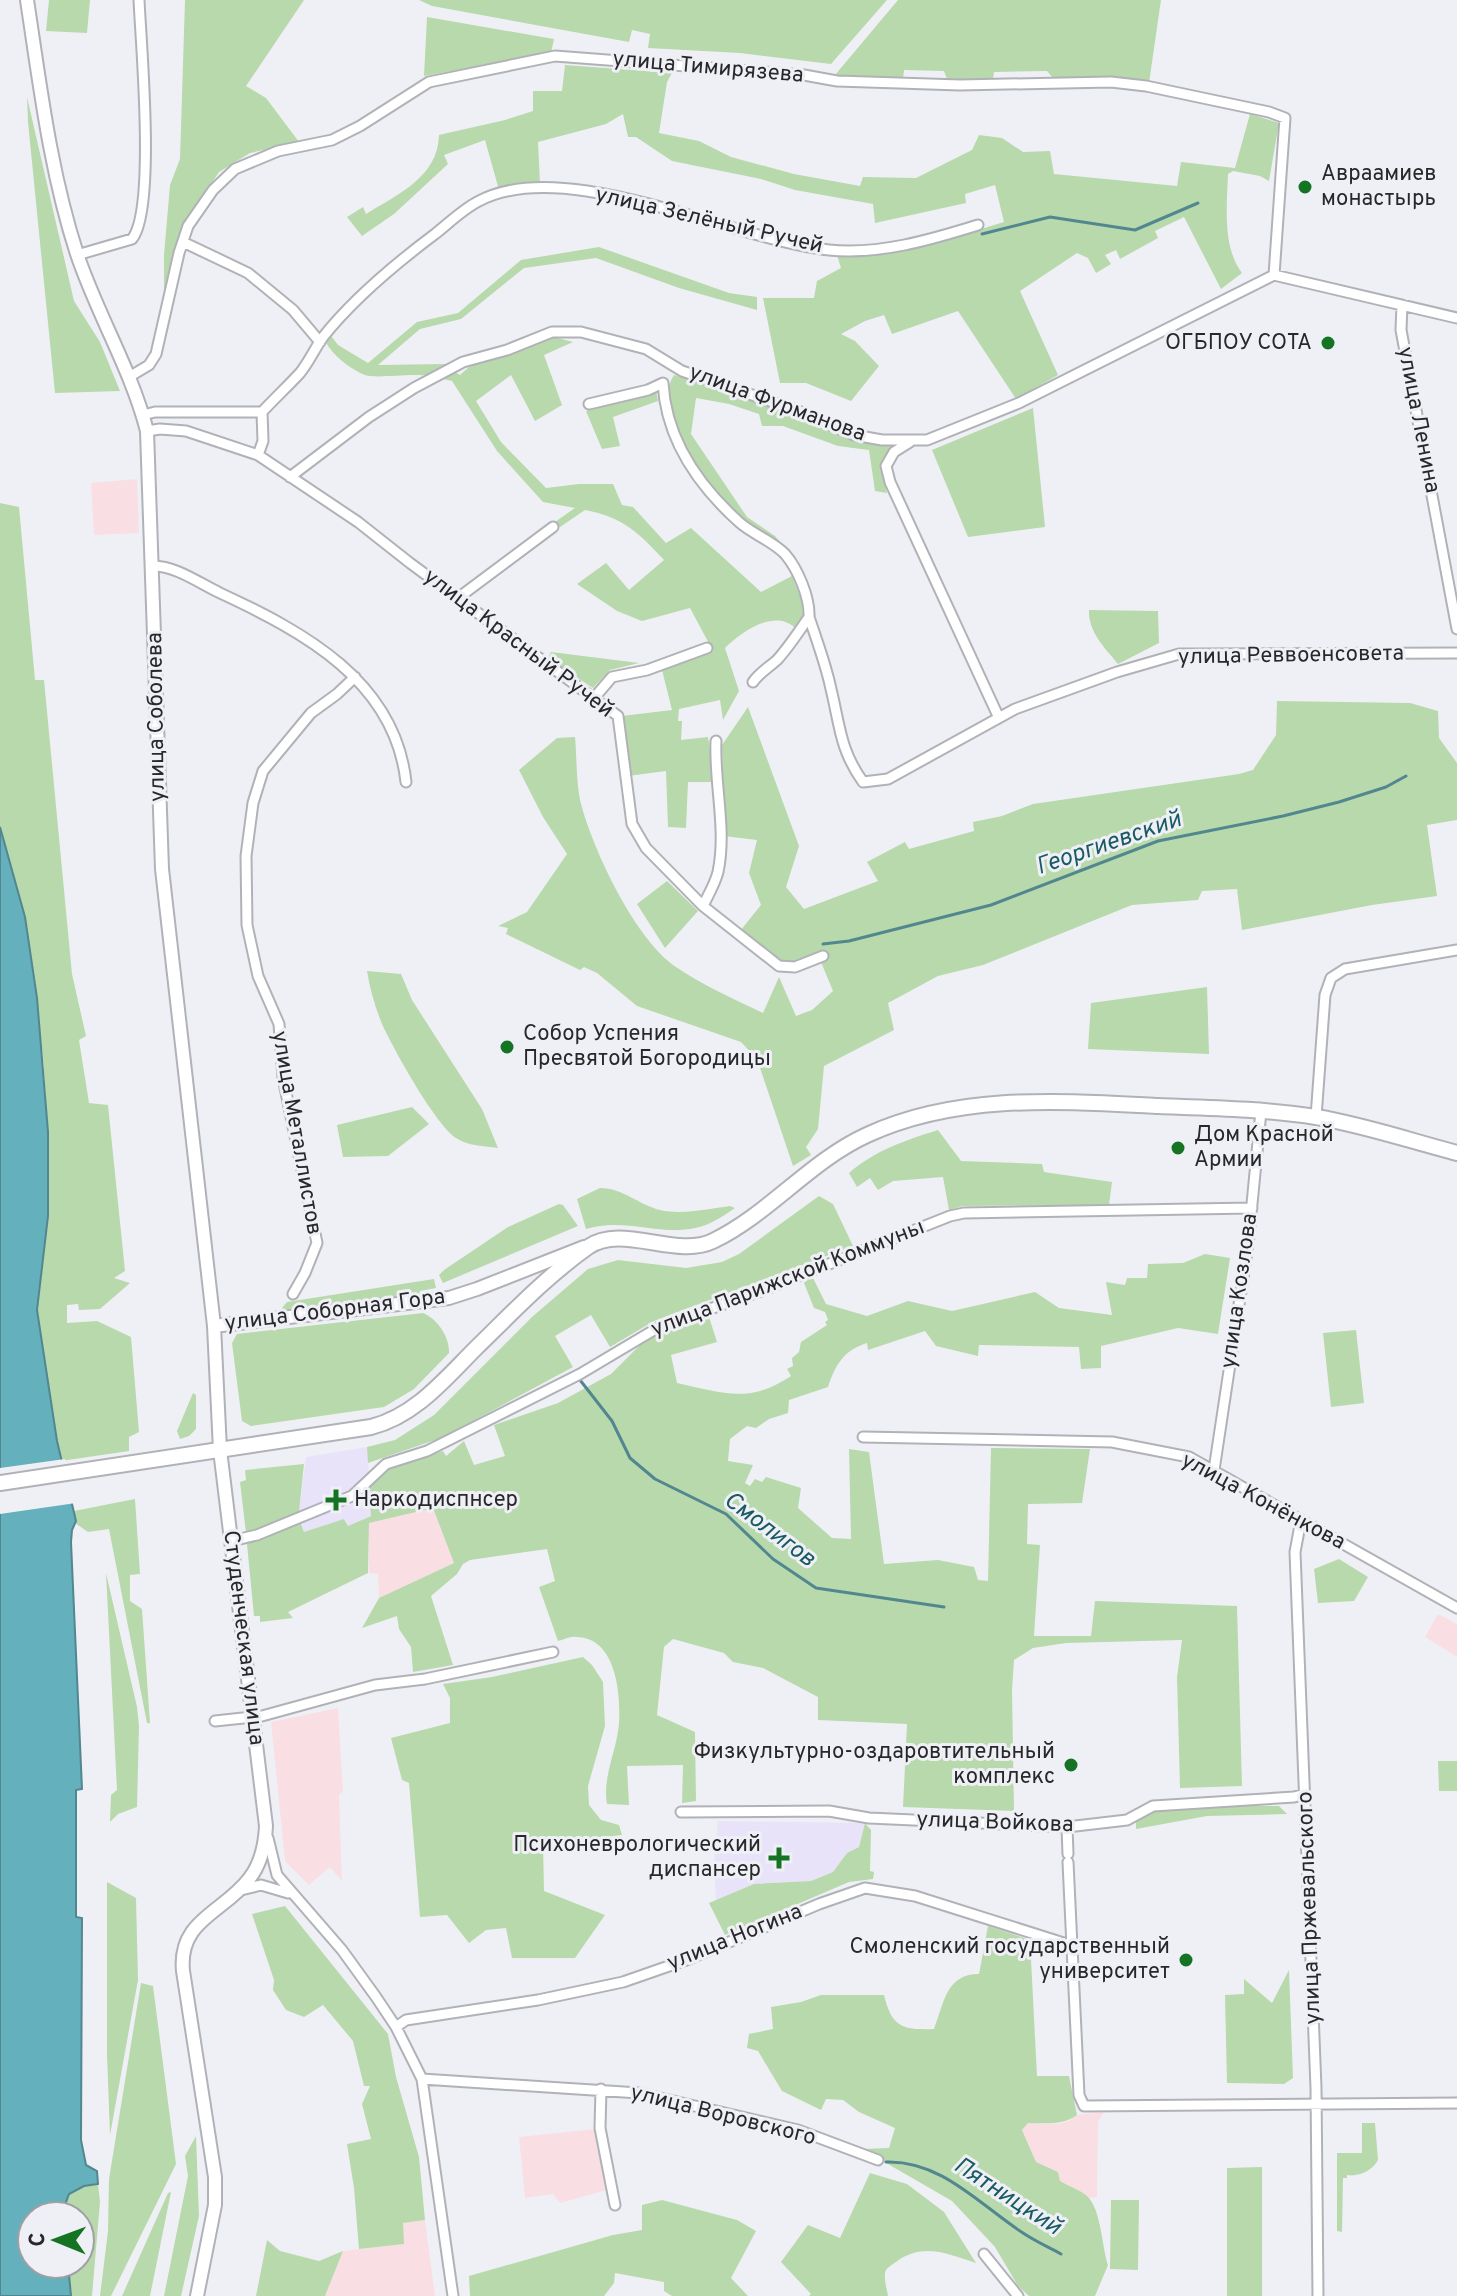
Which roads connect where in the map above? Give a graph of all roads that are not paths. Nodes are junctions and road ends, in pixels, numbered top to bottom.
1 (27, 0) edge
2 (139, 0) edge
3 (978, 225) dead end
4 (183, 242) junction
5 (77, 255) junction
6 (1274, 275) junction
7 (1402, 305) junction
8 (1457, 318) edge
9 (320, 342) junction
10 (669, 363) junction
11 (129, 377) junction
12 (663, 383) junction
13 (589, 404) dead end
14 (262, 412) junction
15 (143, 415) junction
16 (147, 431) junction
17 (910, 442) junction
18 (258, 455) junction
19 (290, 477) junction
20 (553, 527) dead end
21 (153, 566) junction
22 (458, 598) junction
23 (809, 617) junction
24 (1457, 629) edge
25 (707, 648) dead end
26 (1457, 653) edge
27 (355, 677) junction
28 (753, 682) dead end
29 (594, 698) junction
30 (999, 718) junction
31 (716, 741) dead end
32 (406, 782) dead end
33 (703, 906) junction
34 (1457, 950) edge
35 (823, 956) dead end
36 (1261, 1111) junction
37 (1316, 1117) junction
38 (1457, 1153) edge
39 (1252, 1208) junction
40 (591, 1244) junction
41 (293, 1294) dead end
42 (214, 1326) junction
43 (863, 1437) dead end
44 (220, 1450) junction
45 (1214, 1470) junction
46 (0, 1483) edge
47 (1301, 1520) junction
48 (231, 1541) junction
49 (1457, 1608) edge
50 (553, 1652) dead end
51 (253, 1718) junction
52 (215, 1721) dead end
53 (1305, 1794) junction
54 (681, 1812) dead end
55 (266, 1826) junction
56 (1067, 1827) junction
57 (239, 1890) junction
58 (294, 1896) junction
59 (1070, 1945) junction
60 (396, 2027) junction
61 (422, 2079) junction
62 (601, 2089) junction
63 (1317, 2103) junction
64 (1457, 2103) edge
65 (878, 2160) dead end
66 (615, 2205) dead end
67 (984, 2254) dead end
68 (197, 2296) edge
69 (453, 2296) edge
70 (1018, 2296) edge
71 (1318, 2296) edge

1 - 5 main road, улица Соболева
2 - 5 street
3 - 9 street, улица Зелёный Ручей
4 - 6 street, улица Тимирязева
4 - 9 street
4 - 11 street, улица Тимирязева
5 - 11 main road, улица Соболева
6 - 7 street
6 - 17 street, улица Фурманова
7 - 8 street
7 - 24 street, улица Ленина
9 - 14 street, улица Зелёный Ручей
10 - 12 street
10 - 17 street, улица Фурманова
10 - 19 street, улица Фурманова
11 - 15 main road, улица Соболева
12 - 13 street
12 - 23 street
14 - 15 street
14 - 18 street
15 - 16 main road, улица Соболева
16 - 18 street, улица Красный Ручей
16 - 21 main road, улица Соболева
17 - 30 street
18 - 19 street, улица Красный Ручей
19 - 22 street, улица Красный Ручей
20 - 22 street
21 - 27 street
21 - 42 main road, улица Соболева
22 - 29 street, улица Красный Ручей
23 - 28 street
23 - 30 street, улица Реввоенсовета
25 - 29 street
26 - 30 street, улица Реввоенсовета
27 - 32 street
27 - 41 street, улица Металлистов
29 - 33 street, улица Красный Ручей
31 - 33 street
33 - 35 street, улица Красный Ручей
34 - 37 street
36 - 37 main road
36 - 39 street, улица Козлова
36 - 40 main road
37 - 38 main road
39 - 45 street, улица Козлова
39 - 48 street, улица Парижской Коммуны
40 - 42 main road, улица Соборная Гора
40 - 44 main road
42 - 44 main road, улица Соболева
43 - 45 street, улица Конёнкова
44 - 46 main road
44 - 48 main road, Студенческая улица
45 - 47 street, улица Конёнкова
47 - 49 street, улица Конёнкова
47 - 53 street, улица Пржевальского
48 - 51 main road, Студенческая улица
50 - 51 street
51 - 52 street
51 - 55 main road, Студенческая улица
53 - 56 street, улица Войкова
53 - 63 street, улица Пржевальского
54 - 56 street, улица Войкова
55 - 57 main road, Студенческая улица
55 - 58 street, Студенческая улица
56 - 59 street
57 - 58 street
57 - 68 main road, Студенческая улица
58 - 60 street, Студенческая улица
59 - 60 street, улица Ногина
59 - 63 street
60 - 61 street, Студенческая улица
61 - 62 street, улица Воровского
61 - 69 street, Студенческая улица
62 - 65 street, улица Воровского
62 - 66 street
63 - 64 street
63 - 71 street, улица Пржевальского
67 - 70 street

